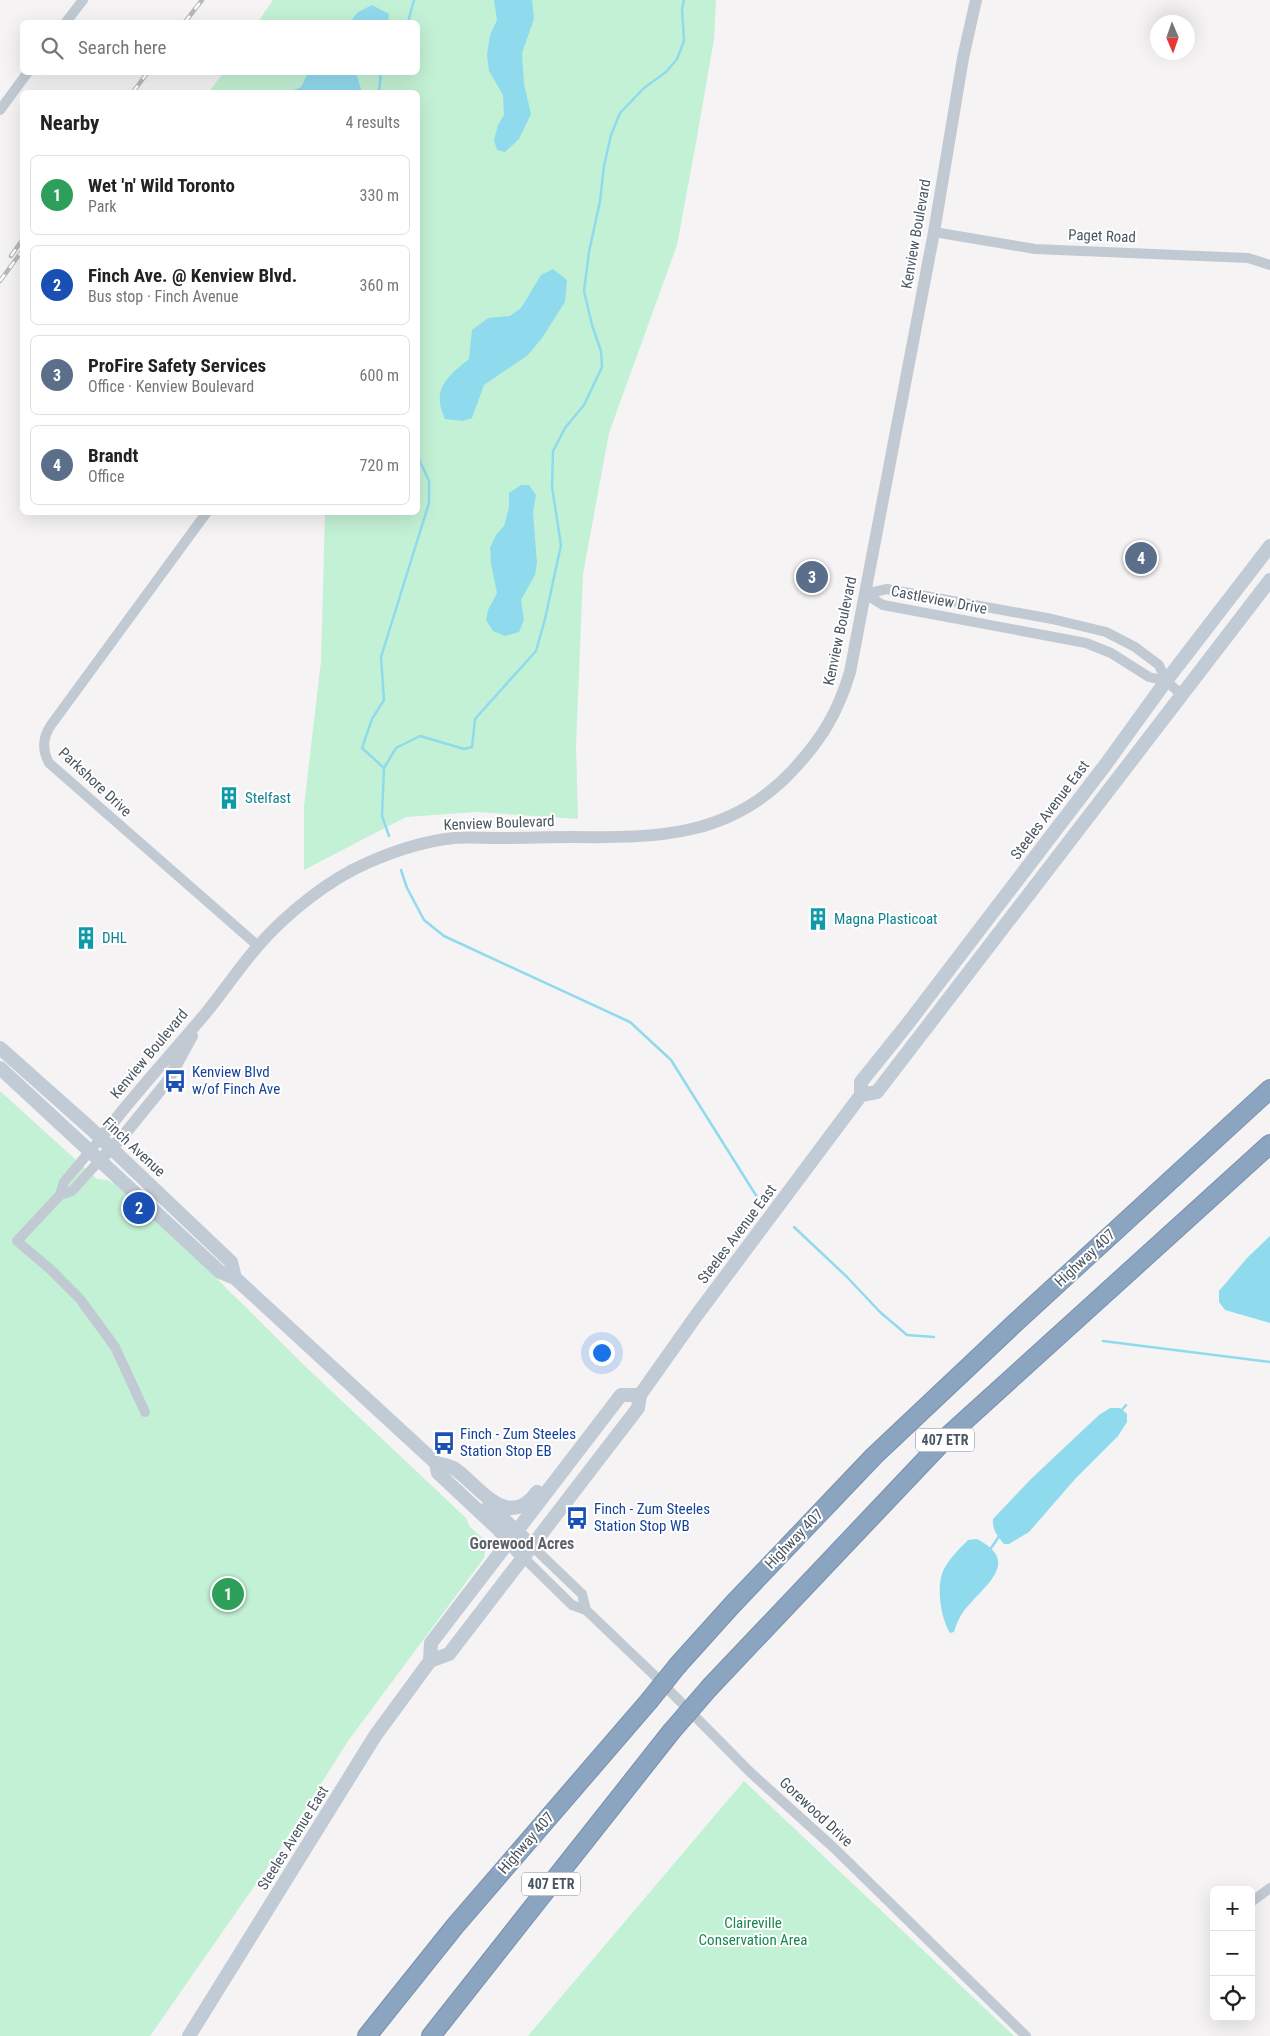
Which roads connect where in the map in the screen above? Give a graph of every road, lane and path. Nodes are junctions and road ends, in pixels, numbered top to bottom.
1 (83, 0) edge
2 (976, 0) edge
3 (68, 20) edge
4 (26, 75) edge
5 (0, 110) edge
6 (934, 232) junction
7 (1270, 265) edge
8 (205, 515) edge
9 (1270, 546) edge
10 (1270, 580) edge
11 (866, 594) junction
12 (1052, 619) junction
13 (1049, 636) junction
14 (1166, 681) junction
15 (1181, 694) junction
16 (258, 946) junction
17 (204, 1015) junction
18 (0, 1048) edge
19 (0, 1068) edge
20 (1270, 1090) edge
21 (861, 1095) junction
22 (101, 1138) junction
23 (1270, 1144) edge
24 (112, 1149) junction
25 (95, 1156) junction
26 (235, 1278) junction
27 (640, 1394) junction
28 (145, 1412) dead end
29 (441, 1464) junction
30 (564, 1470) junction
31 (512, 1536) junction
32 (528, 1552) junction
33 (586, 1610) junction
34 (430, 1661) junction
35 (1270, 1888) edge
36 (1255, 1899) edge
37 (188, 2036) edge
38 (367, 2036) edge
39 (431, 2036) edge
40 (1026, 2036) edge

1 - 3 street
2 - 6 street, Kenview Boulevard
4 - 5 street
6 - 7 street, Paget Road
6 - 11 street, Kenview Boulevard
8 - 16 street, Parkshore Drive
9 - 14 main road, Steeles Avenue East
10 - 15 main road, Steeles Avenue East
11 - 12 street, Castleview Drive
11 - 13 street, Castleview Drive
11 - 16 street, Kenview Boulevard
12 - 13 street
12 - 14 street, Castleview Drive
13 - 14 street, Castleview Drive
14 - 15 street, Castleview Drive
14 - 21 main road, Steeles Avenue East
15 - 21 main road, Steeles Avenue East
16 - 17 street, Kenview Boulevard
17 - 22 street, Kenview Boulevard
17 - 24 street, Kenview Boulevard
18 - 22 main road, Finch Avenue
19 - 25 main road, Finch Avenue
20 - 38 highway, Highway 407 / 407 ETR, bridge
21 - 27 main road, Steeles Avenue East
22 - 24 main road, Finch Avenue
22 - 25 street
23 - 39 highway, 407 ETR, bridge
24 - 25 street, Kenview Boulevard
24 - 26 main road, Finch Avenue
25 - 26 main road, Finch Avenue
25 - 28 street
26 - 29 main road, Finch Avenue
27 - 30 main road, Steeles Avenue East
27 - 32 main road, Steeles Avenue East
29 - 30 main road
29 - 31 main road, Finch Avenue
30 - 31 main road, Steeles Avenue East
31 - 32 main road, Finch Avenue
31 - 34 main road, Steeles Avenue East
32 - 33 street, Gorewood Drive
32 - 33 street, Gorewood Drive
32 - 34 main road, Steeles Avenue East
33 - 40 street, Gorewood Drive
34 - 37 main road, Steeles Avenue East
35 - 36 street

